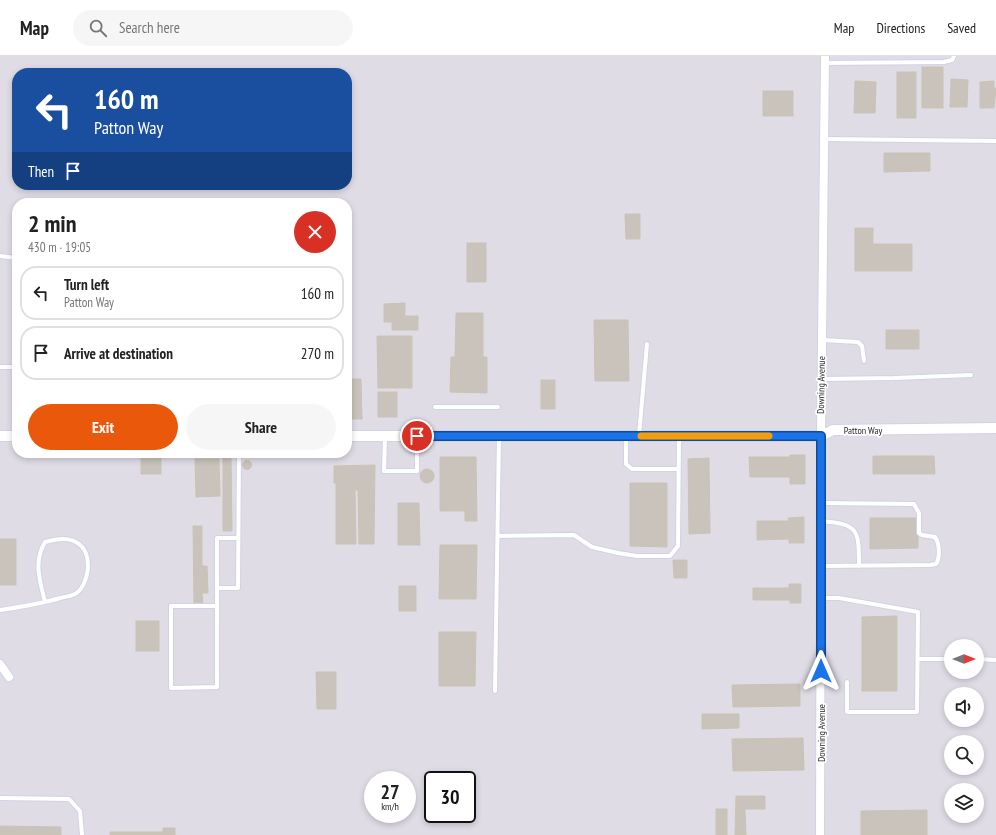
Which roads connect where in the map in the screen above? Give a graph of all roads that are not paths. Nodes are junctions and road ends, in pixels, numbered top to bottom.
1 (954, 56) edge
2 (825, 59) edge
3 (824, 139) junction
4 (996, 141) edge
5 (0, 256) edge
6 (12, 257) edge
7 (822, 340) junction
8 (647, 344) dead end
9 (864, 361) dead end
10 (12, 366) edge
11 (0, 367) edge
12 (971, 375) dead end
13 (821, 379) junction
14 (435, 407) dead end
15 (498, 407) dead end
16 (996, 428) edge
17 (0, 436) edge
18 (12, 436) edge
19 (352, 436) edge
20 (385, 436) junction
21 (417, 436) junction
22 (499, 436) junction
23 (626, 436) junction
24 (639, 436) junction
25 (678, 436) junction
26 (821, 436) junction
27 (239, 458) edge
28 (678, 469) junction
29 (821, 503) junction
30 (821, 521) junction
31 (498, 536) junction
32 (238, 538) junction
33 (859, 565) junction
34 (821, 566) junction
35 (217, 588) junction
36 (821, 598) junction
37 (45, 602) junction
38 (217, 606) junction
39 (0, 610) edge
40 (918, 659) junction
41 (944, 659) edge
42 (984, 659) edge
43 (996, 660) edge
44 (0, 664) edge
45 (9, 677) dead end
46 (847, 682) dead end
47 (495, 691) dead end
48 (0, 798) edge
49 (82, 835) edge
50 (820, 835) edge

1 - 2 lane
2 - 3 street, Downing Avenue
3 - 4 lane
3 - 7 street, Downing Avenue
5 - 6 lane
7 - 9 lane
7 - 13 street, Downing Avenue
8 - 24 lane
10 - 11 lane
12 - 13 lane
13 - 26 street, Downing Avenue
14 - 15 lane
16 - 26 street, Patton Way
17 - 18 street
19 - 20 street, Patton Way
20 - 21 street, Patton Way
20 - 21 lane
21 - 22 street, Patton Way
22 - 23 street, Patton Way
22 - 31 lane
23 - 24 street, Patton Way
23 - 28 lane
24 - 25 street, Patton Way
25 - 26 street, Patton Way
25 - 28 lane
26 - 29 street, Downing Avenue
27 - 32 lane
28 - 31 lane
29 - 30 street, Downing Avenue
29 - 33 lane
30 - 33 lane
30 - 34 street, Downing Avenue
31 - 47 lane
32 - 35 lane
32 - 35 lane
33 - 34 lane
34 - 36 street, Downing Avenue
35 - 38 lane
36 - 40 lane
36 - 50 street, Downing Avenue
37 - 37 lane
37 - 39 lane
38 - 38 lane
40 - 41 lane
40 - 46 lane
42 - 43 lane
44 - 45 street
48 - 49 lane

